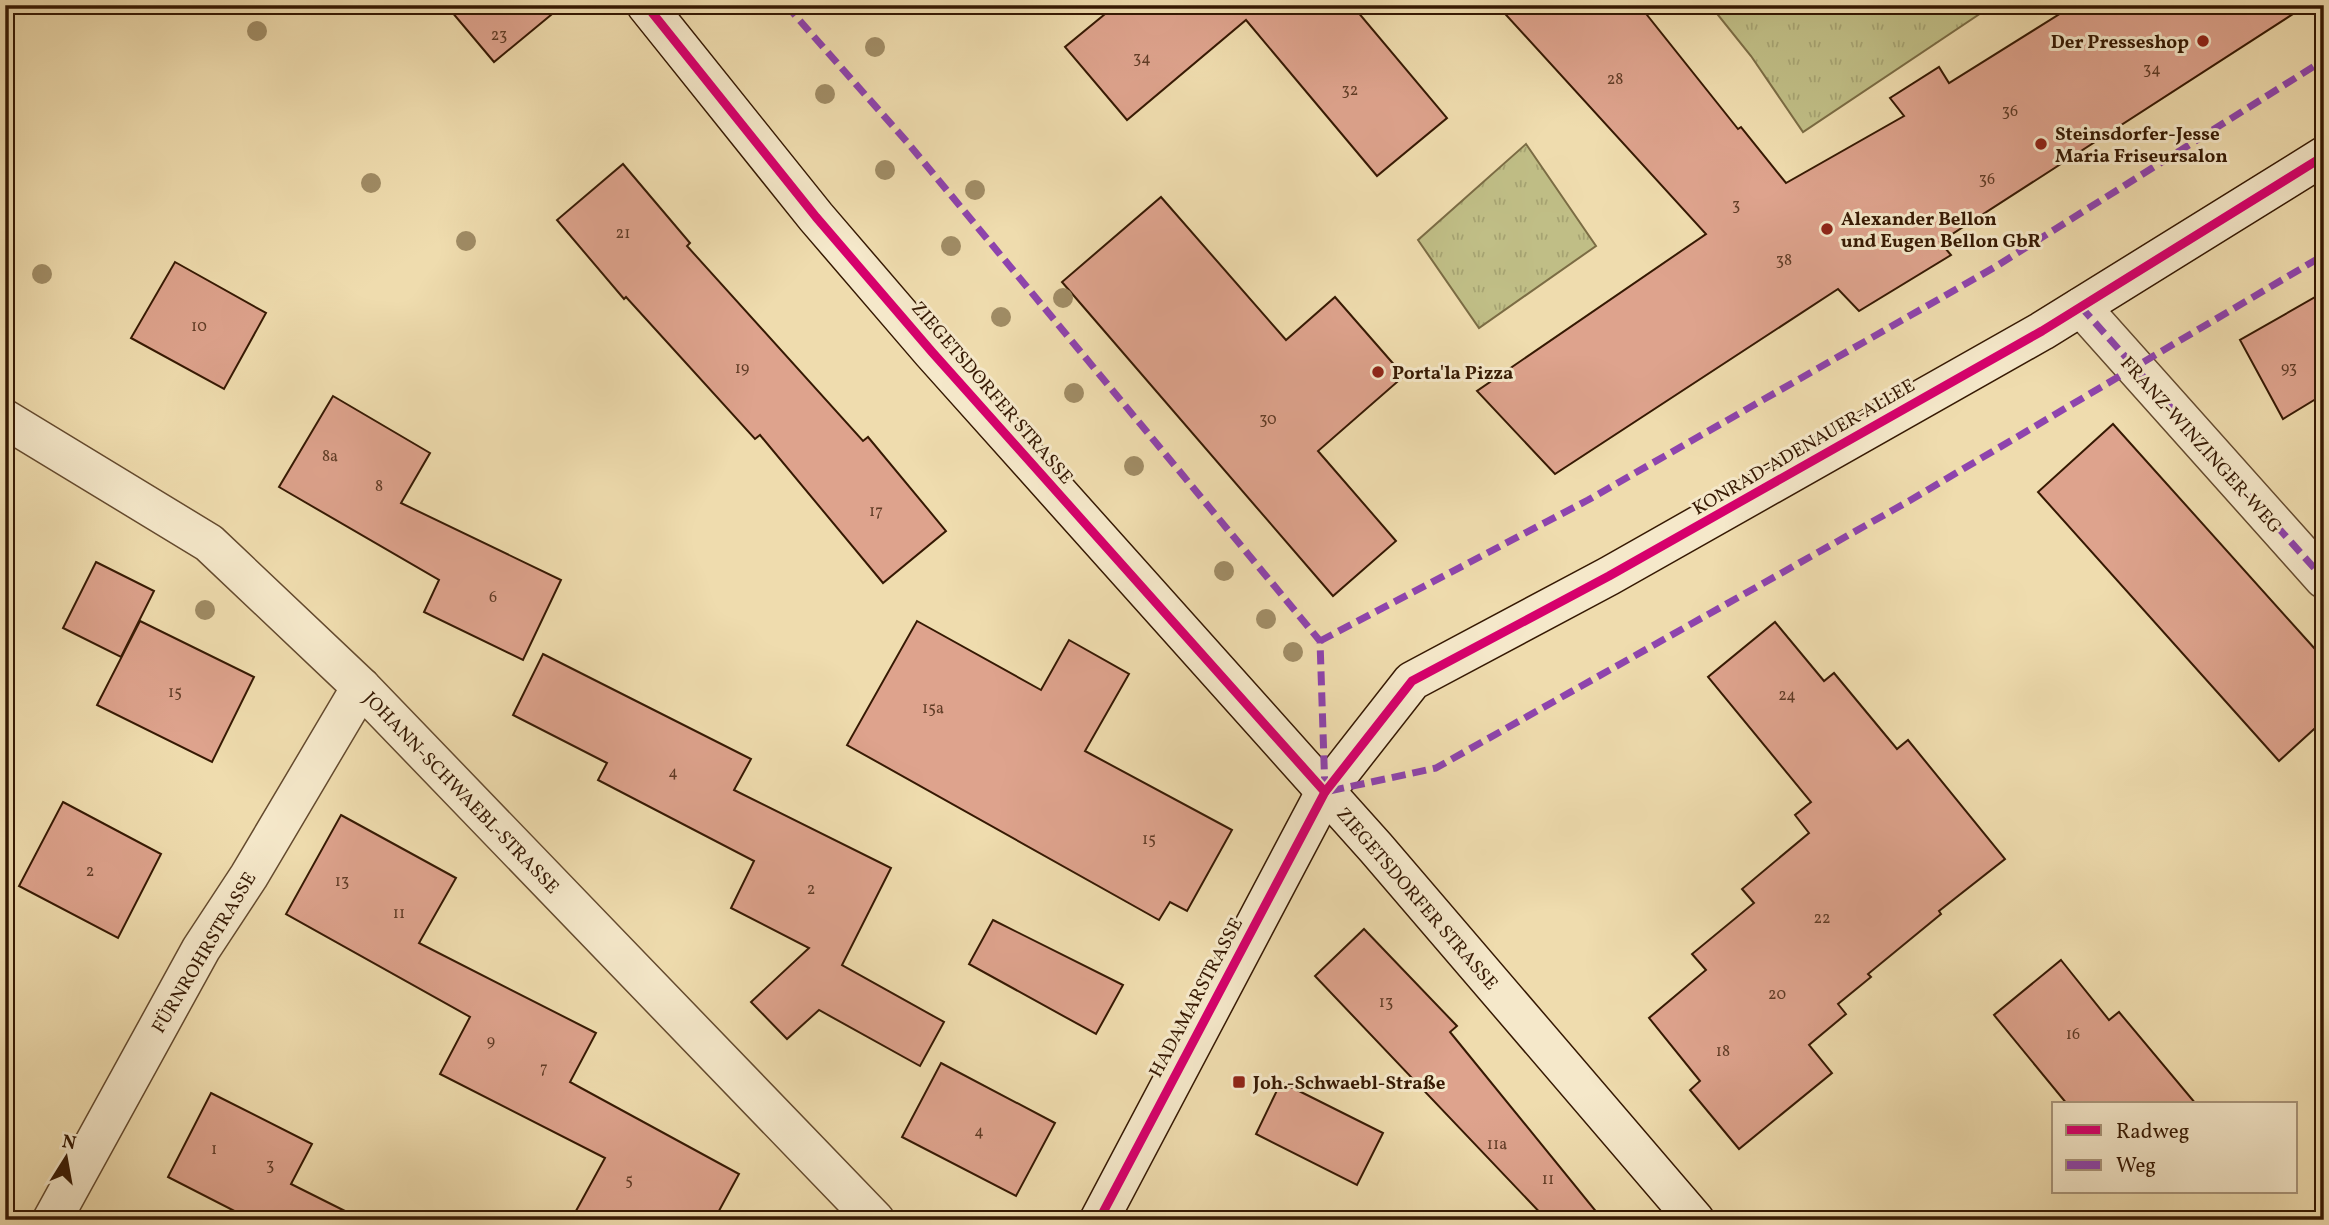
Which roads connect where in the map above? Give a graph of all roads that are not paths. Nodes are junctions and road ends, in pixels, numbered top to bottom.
1 (646, 5) edge
2 (2324, 156) edge
3 (2081, 307) junction
4 (5, 419) edge
5 (2324, 579) edge
6 (361, 687) junction
7 (1325, 792) junction
8 (52, 1220) edge
9 (875, 1220) edge
10 (1099, 1220) edge
11 (1695, 1220) edge

1 - 7 street, ZIEGETSDORFER STRASSE
2 - 3 street, KONRAD-ADENAUER-ALLEE
3 - 5 street, FRANZ-WINZINGER-WEG
3 - 7 street, KONRAD-ADENAUER-ALLEE
4 - 6 street, JOHANN-SCHWAEBL-STRASSE
6 - 8 street, FÜRNROHRSTRASSE
6 - 9 street, JOHANN-SCHWAEBL-STRASSE
7 - 10 street, HADAMARSTRASSE
7 - 11 street, ZIEGETSDORFER STRASSE

